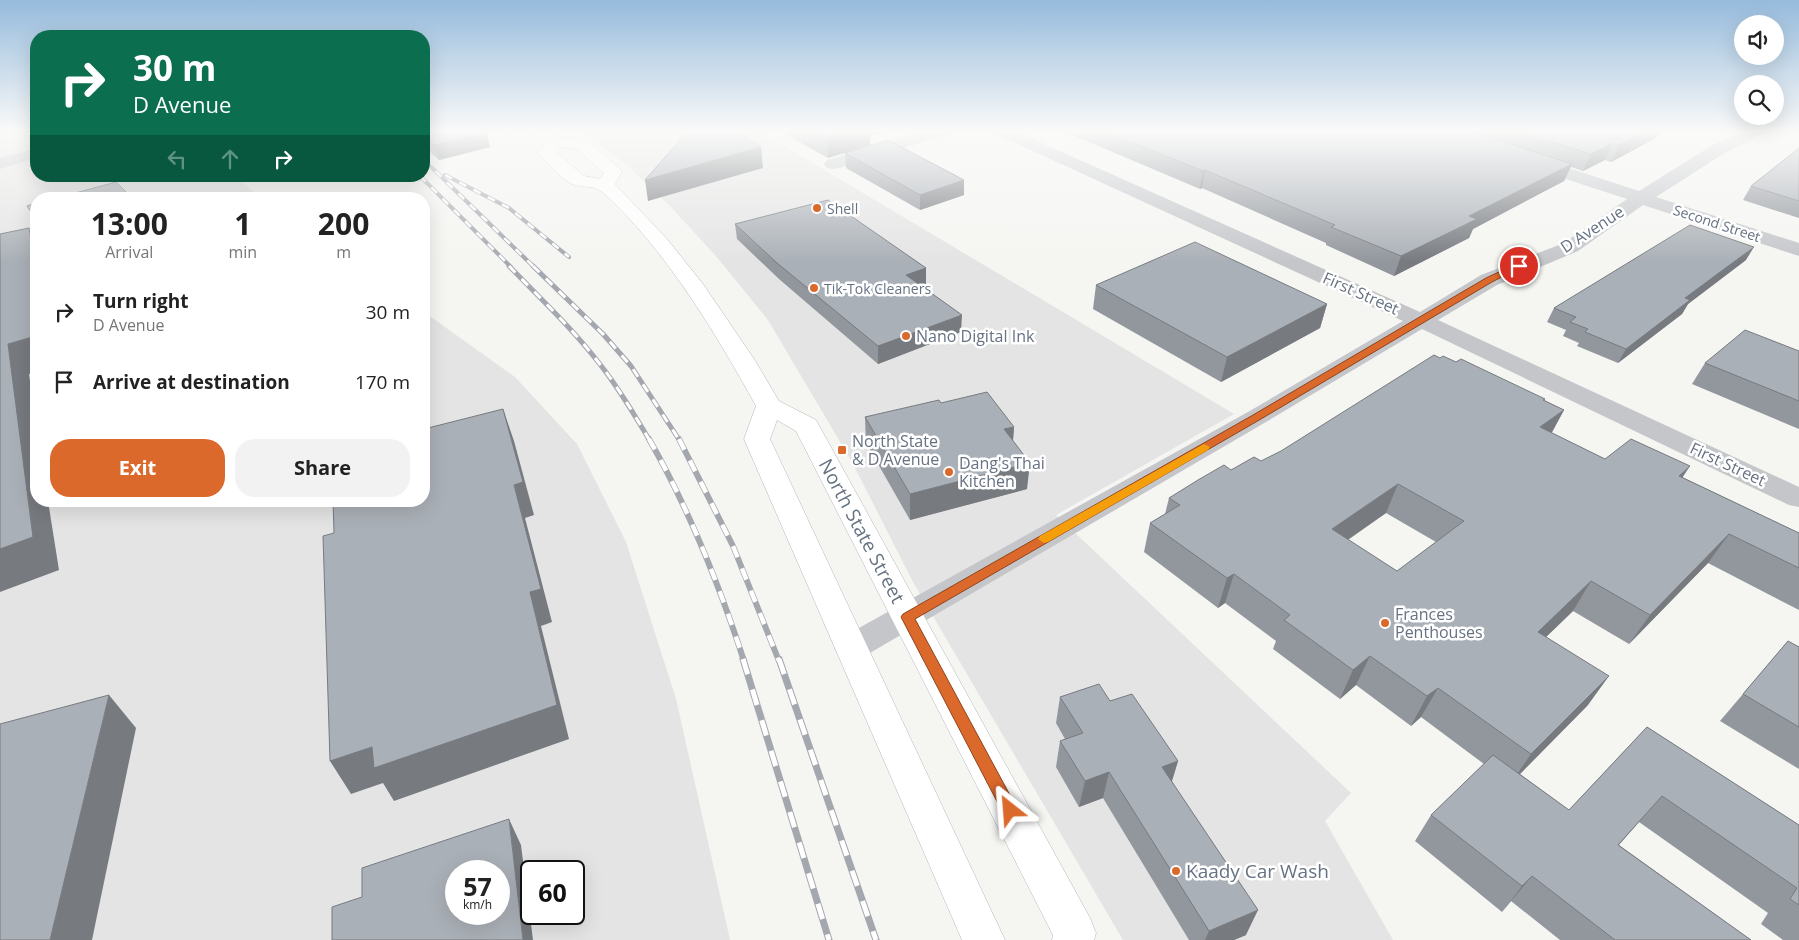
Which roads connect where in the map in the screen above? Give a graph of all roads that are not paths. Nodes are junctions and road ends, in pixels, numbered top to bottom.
1 (572, 175) edge
2 (612, 175) edge
3 (1099, 175) edge
4 (1571, 175) edge
5 (1678, 175) edge
6 (605, 185) junction
7 (1641, 198) junction
8 (1799, 250) edge
9 (1422, 321) junction
10 (769, 406) junction
11 (1799, 498) edge
12 (908, 617) junction
13 (852, 648) junction
14 (984, 940) edge
15 (1073, 940) edge

1 - 6 main road
2 - 6 main road
3 - 9 street, First Street
4 - 7 street, Second Street
5 - 7 street, D Avenue
6 - 10 main road
7 - 8 street, Second Street
7 - 9 street, D Avenue
9 - 11 street, First Street
9 - 12 street, D Avenue
10 - 12 main road, North State Street
10 - 13 main road
12 - 13 street, D Avenue
12 - 15 main road, North State Street
13 - 14 main road

